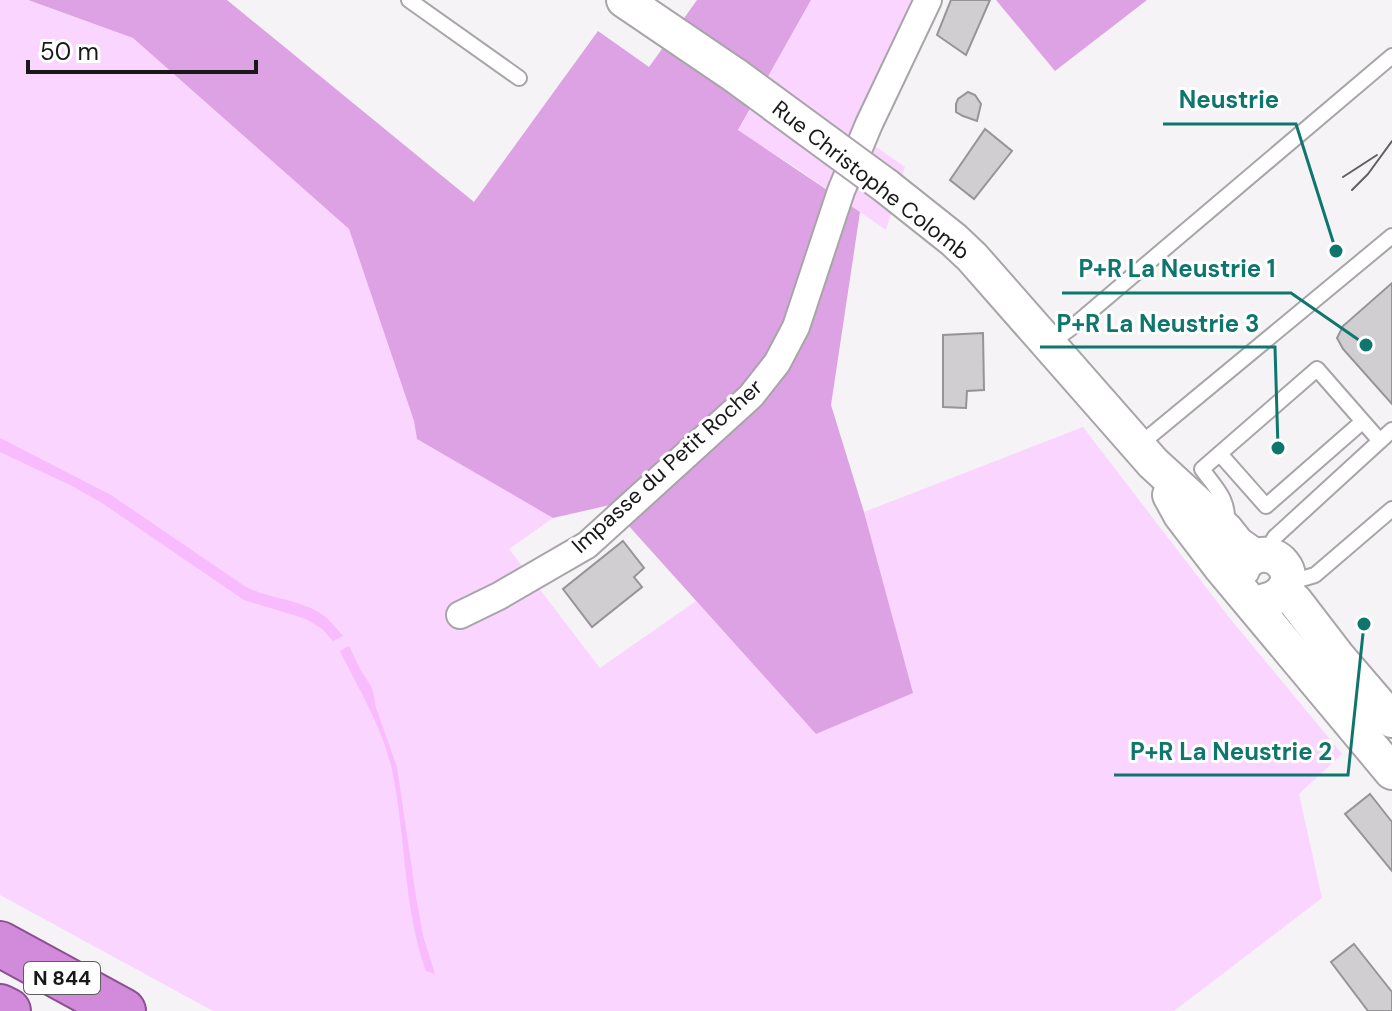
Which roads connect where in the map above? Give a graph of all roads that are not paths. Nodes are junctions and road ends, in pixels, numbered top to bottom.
1 (409, 0) edge
2 (624, 0) edge
3 (928, 0) edge
4 (1392, 56) edge
5 (519, 78) dead end
6 (1392, 236) edge
7 (1047, 345) junction
8 (1362, 422) junction
9 (1392, 430) edge
10 (1380, 441) junction
11 (1220, 454) junction
12 (1145, 455) junction
13 (1392, 509) edge
14 (1226, 530) junction
15 (1258, 555) junction
16 (1286, 587) junction
17 (1244, 594) junction
18 (460, 615) dead end
19 (1392, 720) edge
20 (1392, 772) edge
21 (0, 944) edge
22 (0, 1007) edge
23 (8, 1011) edge
24 (123, 1011) edge

1 - 5 lane
2 - 7 street, Rue Christophe Colomb, bridge
3 - 18 street, Impasse du Petit Rocher
4 - 7 lane
6 - 12 lane
7 - 12 street, Rue Christophe Colomb
8 - 10 lane
8 - 11 lane
8 - 11 lane
9 - 10 lane
10 - 15 lane
11 - 14 lane
12 - 14 street, Rue Christophe Colomb
12 - 17 street, Rue Christophe Colomb
13 - 16 lane
14 - 15 street, Rue Christophe Colomb
15 - 16 street
15 - 17 street
16 - 17 street
16 - 19 street
17 - 20 street, Rue Christophe Colomb
21 - 24 highway, N 844
22 - 23 highway, N 844

